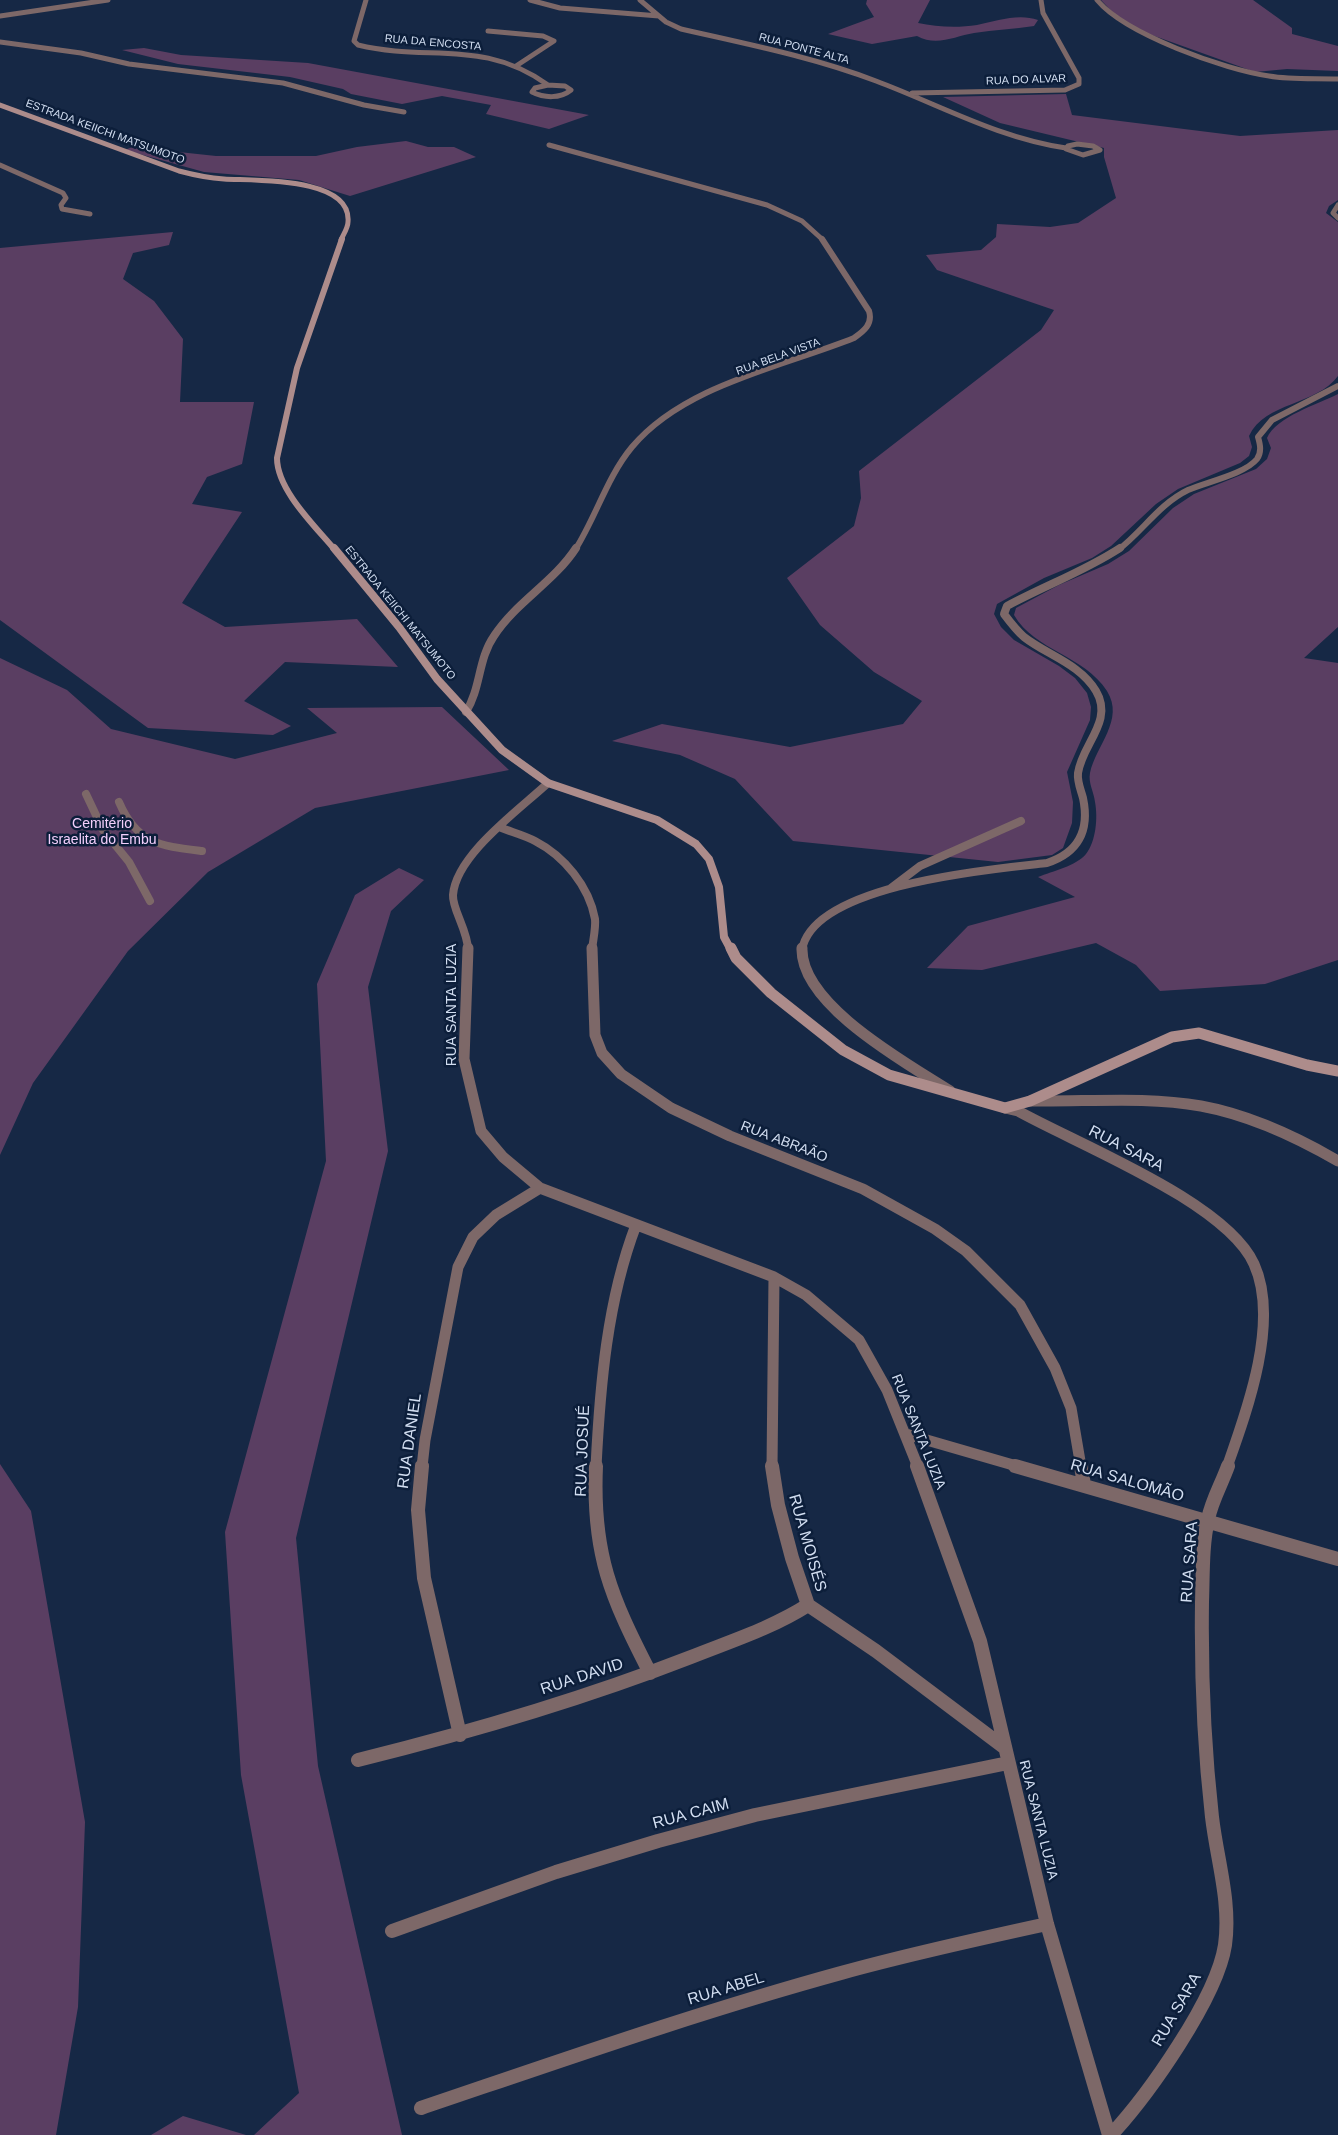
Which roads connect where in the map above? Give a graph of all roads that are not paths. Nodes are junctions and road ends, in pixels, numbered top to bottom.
1 (108, 0) edge
2 (366, 0) edge
3 (530, 0) edge
4 (640, 0) edge
5 (1041, 0) edge
6 (1097, 0) edge
7 (0, 16) edge
8 (659, 16) junction
9 (488, 31) dead end
10 (0, 42) edge
11 (516, 66) junction
12 (1338, 79) edge
13 (548, 85) junction
14 (909, 93) junction
15 (0, 105) edge
16 (404, 112) dead end
17 (549, 145) dead end
18 (1066, 148) junction
19 (0, 164) edge
20 (1338, 205) edge
21 (90, 214) dead end
22 (1338, 218) edge
23 (1338, 386) edge
24 (466, 712) junction
25 (548, 783) junction
26 (86, 794) dead end
27 (119, 802) dead end
28 (1021, 821) dead end
29 (499, 827) junction
30 (202, 852) dead end
31 (891, 888) junction
32 (150, 901) dead end
33 (1338, 1071) edge
34 (957, 1096) junction
35 (1030, 1101) junction
36 (1005, 1108) junction
37 (1338, 1161) edge
38 (540, 1188) junction
39 (636, 1225) junction
40 (774, 1277) junction
41 (906, 1434) junction
42 (1084, 1485) junction
43 (1207, 1521) junction
44 (1338, 1559) edge
45 (808, 1605) junction
46 (650, 1673) junction
47 (460, 1735) junction
48 (1005, 1748) junction
49 (358, 1760) dead end
50 (1008, 1763) junction
51 (1047, 1924) junction
52 (392, 1931) dead end
53 (421, 2108) dead end
54 (1110, 2135) edge

1 - 7 street
2 - 11 street, RUA DA ENCOSTA
3 - 8 street, RUA PONTE ALTA
4 - 8 street
5 - 14 street, RUA DO ALVAR
6 - 12 street
8 - 14 street, RUA PONTE ALTA
9 - 11 street
10 - 16 street
11 - 13 street, RUA DA ENCOSTA
13 - 13 street
14 - 18 street, RUA PONTE ALTA
15 - 24 main road, ESTRADA KEIICHI MATSUMOTO
17 - 24 street, RUA BELA VISTA
18 - 18 street
19 - 21 street
20 - 22 street
23 - 31 street
24 - 25 main road, ESTRADA KEIICHI MATSUMOTO
25 - 29 street, RUA SANTA LUZIA
25 - 34 main road, ESTRADA KEIICHI MATSUMOTO
26 - 32 street
27 - 30 street
28 - 31 street
29 - 38 street, RUA SANTA LUZIA
29 - 42 street, RUA ABRAÃO
31 - 34 street
33 - 35 main road
34 - 36 main road, ESTRADA KEIICHI MATSUMOTO
35 - 36 main road
35 - 37 street
36 - 43 street, RUA SARA
38 - 39 street, RUA SANTA LUZIA
38 - 47 street, RUA DANIEL
39 - 40 street, RUA SANTA LUZIA
39 - 46 street, RUA JOSUÉ
40 - 41 street, RUA SANTA LUZIA
40 - 45 street, RUA MOISÉS
41 - 42 street, RUA SALOMÃO
41 - 48 street, RUA SANTA LUZIA
42 - 43 street, RUA SALOMÃO
43 - 44 street, RUA SALOMÃO
43 - 54 street, RUA SARA
45 - 46 street, RUA DAVID
45 - 48 street, RUA MOISÉS
46 - 47 street, RUA DAVID
47 - 49 street, RUA DAVID
48 - 50 street, RUA SANTA LUZIA
50 - 51 street, RUA SANTA LUZIA
50 - 52 street, RUA CAIM
51 - 53 street, RUA ABEL
51 - 54 street, RUA SANTA LUZIA

